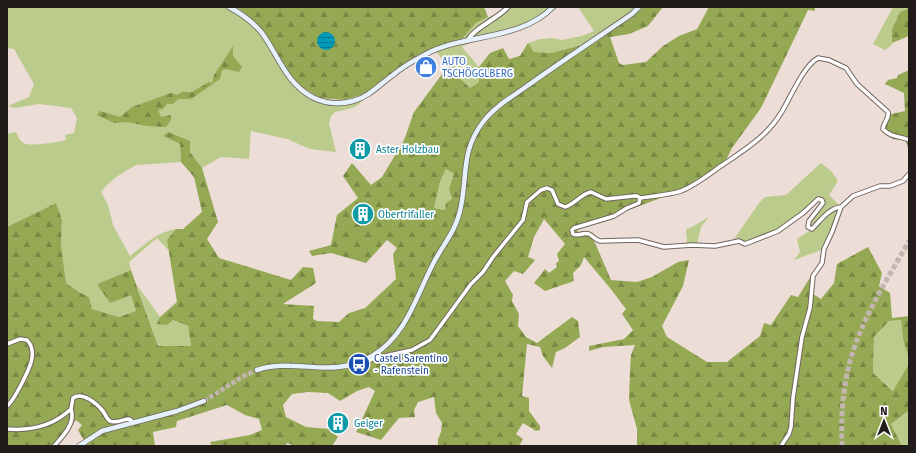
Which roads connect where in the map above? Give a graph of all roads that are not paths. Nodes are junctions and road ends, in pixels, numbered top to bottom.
1 (229, 7) edge
2 (508, 7) edge
3 (553, 7) edge
4 (639, 7) edge
5 (467, 41) junction
6 (909, 140) edge
7 (909, 174) edge
8 (640, 198) junction
9 (841, 207) junction
10 (7, 344) edge
11 (350, 365) junction
12 (257, 370) tunnel mouth
13 (204, 401) tunnel mouth
14 (7, 406) edge
15 (71, 409) junction
16 (133, 422) junction
17 (7, 429) edge
18 (54, 446) edge
19 (80, 446) edge
20 (781, 446) edge

1 - 5 main road
2 - 5 street
3 - 5 main road
4 - 11 main road
6 - 8 street
7 - 9 street
8 - 9 street
8 - 11 street
9 - 20 street
10 - 14 street
11 - 12 main road
13 - 16 main road
15 - 16 street
15 - 17 street
15 - 18 street
16 - 19 main road

